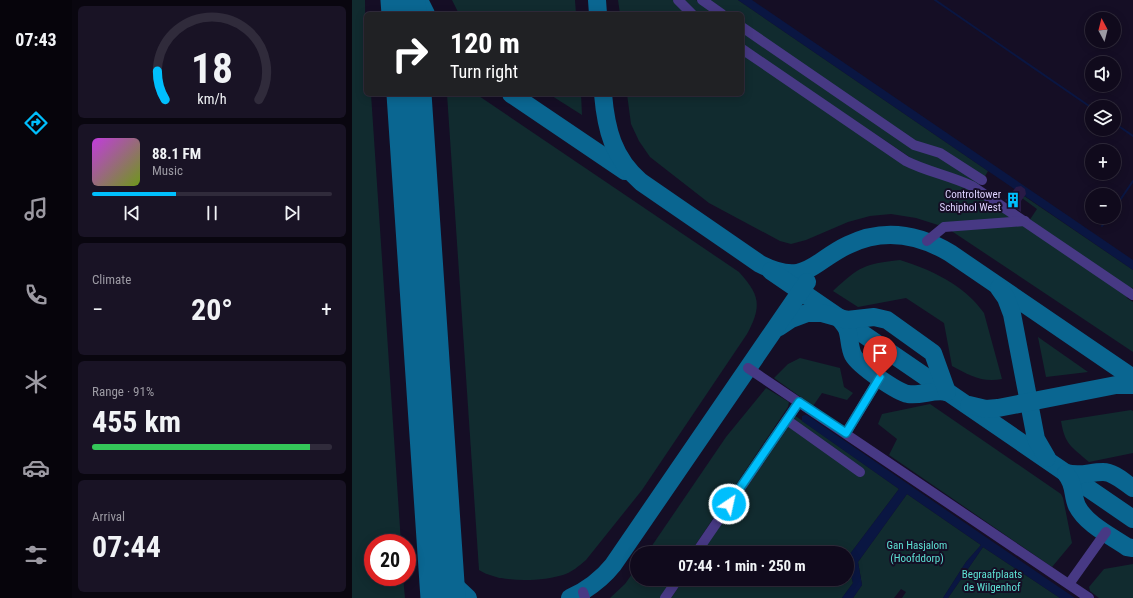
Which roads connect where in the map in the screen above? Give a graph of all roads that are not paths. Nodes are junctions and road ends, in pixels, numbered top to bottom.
1 (678, 0) edge
2 (702, 0) edge
3 (690, 12) edge
4 (719, 12) edge
5 (744, 28) edge
6 (744, 50) edge
7 (982, 180) dead end
8 (1025, 221) junction
9 (927, 241) dead end
10 (1133, 295) edge
11 (748, 368) dead end
12 (880, 377) dead end
13 (799, 402) junction
14 (787, 420) junction
15 (846, 433) junction
16 (860, 472) dead end
17 (1106, 532) dead end
18 (701, 546) edge
19 (1069, 584) junction
20 (673, 586) edge
21 (665, 598) edge
22 (1089, 598) edge

1 - 3 lane
2 - 4 lane
5 - 7 lane
6 - 8 lane
8 - 9 lane
8 - 10 lane
11 - 13 lane
12 - 15 lane
13 - 14 lane
13 - 15 lane
14 - 16 lane
14 - 18 lane
15 - 19 lane
17 - 19 lane
19 - 22 lane
20 - 21 lane

